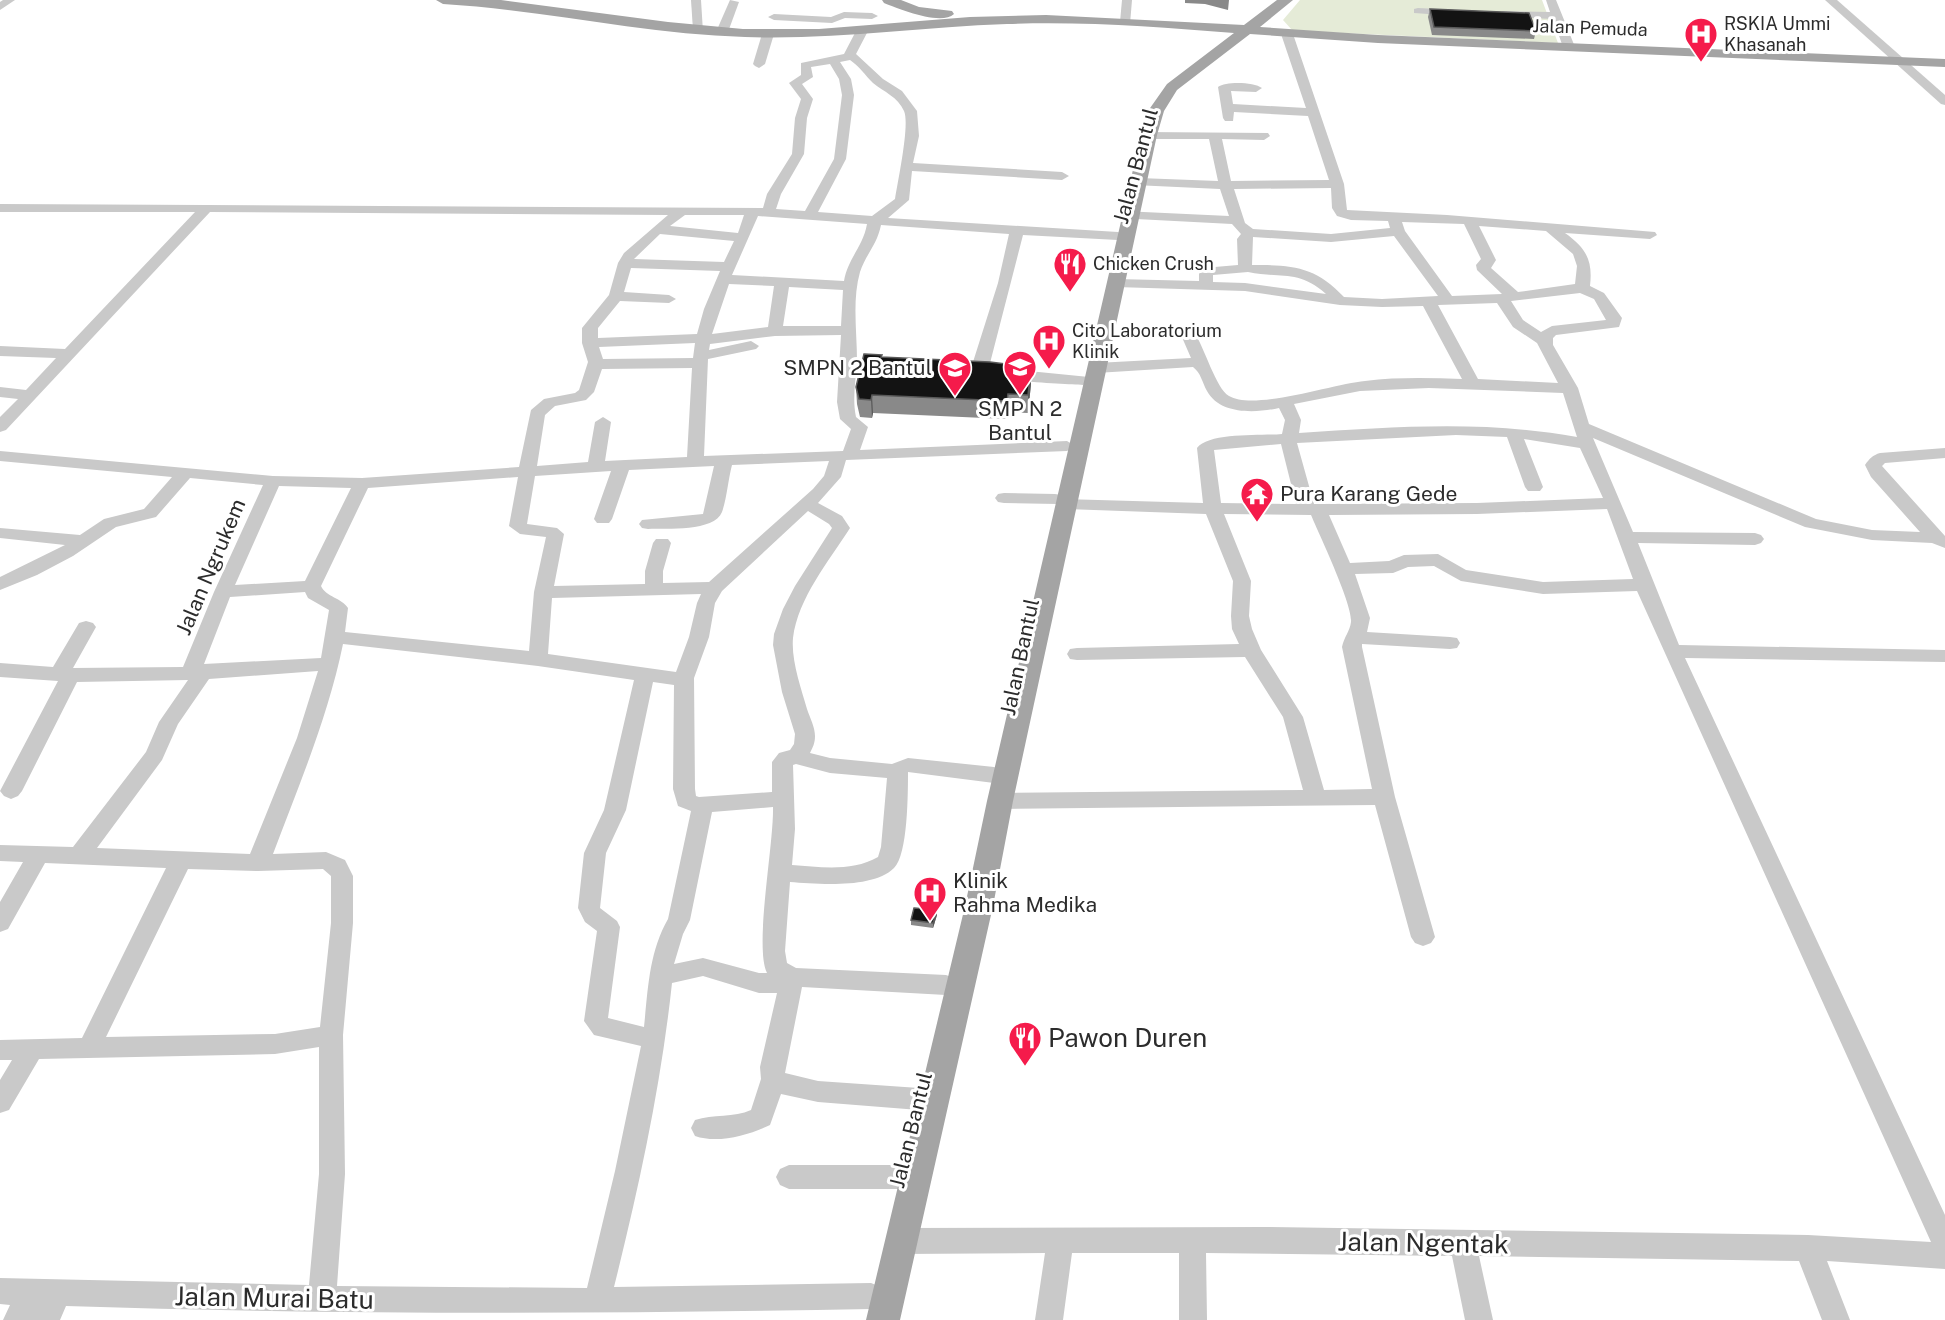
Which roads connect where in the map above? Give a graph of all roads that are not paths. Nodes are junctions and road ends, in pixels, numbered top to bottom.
1 (10, 0) edge
2 (443, 0) edge
3 (696, 0) edge
4 (889, 0) edge
5 (1127, 0) edge
6 (1274, 0) edge
7 (1286, 0) edge
8 (1551, 0) edge
9 (1830, 0) edge
10 (479, 1) edge
11 (734, 2) dead end
12 (0, 7) edge
13 (1418, 11) dead end
14 (1474, 13) edge
15 (1495, 14) edge
16 (872, 16) dead end
17 (1558, 16) junction
18 (774, 17) dead end
19 (1060, 19) junction
20 (1126, 21) junction
21 (699, 30) junction
22 (1239, 30) junction
23 (862, 31) junction
24 (722, 32) junction
25 (768, 34) junction
26 (1287, 34) junction
27 (1569, 47) junction
28 (849, 55) junction
29 (833, 60) junction
30 (1898, 60) junction
31 (1945, 63) edge
32 (759, 64) dead end
33 (1256, 88) dead end
34 (1945, 101) edge
35 (1229, 108) junction
36 (1312, 112) junction
37 (1149, 135) junction
38 (1215, 136) junction
39 (1229, 136) junction
40 (1264, 136) dead end
41 (908, 167) junction
42 (1062, 176) dead end
43 (1138, 182) junction
44 (1337, 184) junction
45 (1228, 185) junction
46 (692, 195) dead end
47 (0, 207) edge
48 (206, 208) junction
49 (686, 210) junction
50 (760, 212) junction
51 (810, 215) junction
52 (1126, 216) junction
53 (1237, 220) junction
54 (875, 221) junction
55 (1470, 222) junction
56 (1396, 225) junction
57 (1519, 226) junction
58 (1551, 228) junction
59 (657, 229) junction
60 (1017, 231) junction
61 (1249, 233) junction
62 (1650, 235) dead end
63 (1118, 236) junction
64 (743, 238) junction
65 (1528, 244) dead end
66 (625, 263) junction
67 (1252, 269) dead end
68 (727, 273) junction
69 (782, 282) junction
70 (1116, 284) junction
71 (851, 286) junction
72 (1206, 286) junction
73 (1582, 288) junction
74 (616, 296) junction
75 (1508, 298) junction
76 (669, 299) dead end
77 (1448, 300) junction
78 (1428, 301) junction
79 (1340, 302) junction
80 (849, 330) junction
81 (775, 331) junction
82 (1189, 335) dead end
83 (1544, 340) junction
84 (590, 343) junction
85 (751, 346) dead end
86 (702, 349) junction
87 (0, 351) edge
88 (69, 354) junction
89 (595, 364) junction
90 (1201, 364) junction
91 (1096, 368) junction
92 (1083, 380) junction
93 (1473, 385) junction
94 (1570, 388) junction
95 (0, 392) edge
96 (29, 395) junction
97 (1283, 402) junction
98 (603, 422) dead end
99 (0, 427) edge
100 (1513, 432) junction
101 (1585, 436) junction
102 (1288, 440) junction
103 (1067, 446) junction
104 (1945, 453) edge
105 (844, 455) junction
106 (0, 456) edge
107 (724, 461) junction
108 (695, 462) junction
109 (622, 465) junction
110 (596, 466) junction
111 (527, 470) junction
112 (186, 472) junction
113 (273, 481) junction
114 (362, 483) junction
115 (1534, 487) dead end
116 (1004, 498) dead end
117 (1060, 501) junction
118 (1614, 503) junction
119 (808, 504) junction
120 (1213, 509) junction
121 (1312, 510) junction
122 (603, 519) dead end
123 (648, 524) dead end
124 (0, 533) edge
125 (1626, 537) junction
126 (1755, 539) dead end
127 (1940, 540) edge
128 (82, 541) junction
129 (662, 543) dead end
130 (1343, 569) junction
131 (0, 584) edge
132 (1644, 585) junction
133 (312, 586) junction
134 (714, 588) junction
135 (654, 591) junction
136 (223, 592) junction
137 (543, 592) junction
138 (86, 627) dead end
139 (336, 637) junction
140 (1353, 638) junction
141 (1450, 643) dead end
142 (1251, 650) junction
143 (1672, 651) junction
144 (1077, 654) dead end
145 (1945, 656) edge
146 (538, 659) junction
147 (328, 664) junction
148 (0, 669) edge
149 (198, 671) junction
150 (65, 675) junction
151 (645, 675) junction
152 (684, 676) junction
153 (797, 756) junction
154 (896, 772) junction
155 (997, 788) junction
156 (11, 791) dead end
157 (1384, 797) junction
158 (1316, 798) junction
159 (781, 799) junction
160 (703, 805) junction
161 (0, 853) edge
162 (38, 855) junction
163 (78, 857) junction
164 (181, 860) junction
165 (258, 863) junction
166 (779, 873) junction
167 (0, 923) edge
168 (1423, 937) dead end
169 (662, 976) junction
170 (792, 980) junction
171 (946, 985) junction
172 (331, 1035) junction
173 (654, 1039) junction
174 (89, 1048) junction
175 (0, 1050) edge
176 (32, 1050) junction
177 (773, 1079) junction
178 (919, 1099) junction
179 (0, 1102) edge
180 (704, 1128) dead end
181 (789, 1177) dead end
182 (901, 1177) junction
183 (1060, 1240) junction
184 (900, 1241) junction
185 (1192, 1241) junction
186 (1463, 1244) junction
187 (1945, 1244) edge
188 (1808, 1248) junction
189 (1945, 1256) edge
190 (0, 1291) edge
191 (44, 1292) junction
192 (322, 1299) junction
193 (597, 1301) junction
194 (873, 1312) edge
195 (17, 1320) edge
196 (46, 1320) edge
197 (1049, 1320) edge
198 (1193, 1320) edge
199 (1479, 1320) edge
200 (1836, 1320) edge

1 - 12 street
2 - 10 main road
3 - 21 street
4 - 19 main road
5 - 20 street
6 - 22 main road
7 - 22 main road
8 - 17 street
9 - 30 street
10 - 21 main road
11 - 24 street
13 - 14 street
15 - 17 street
16 - 18 street
17 - 27 street
19 - 20 main road, Jalan Pemuda
19 - 23 main road
20 - 22 main road, Jalan Pemuda
21 - 24 main road
22 - 26 main road, Jalan Pemuda
22 - 37 main road, Jalan Bantul
22 - 52 main road, Jalan Bantul
23 - 25 main road
23 - 28 street
24 - 25 main road
25 - 32 street
26 - 27 main road, Jalan Pemuda
26 - 36 street
27 - 30 main road, Jalan Pemuda
28 - 29 street
28 - 41 street
29 - 50 street
29 - 51 street
30 - 31 main road, Jalan Pemuda
30 - 34 street
33 - 35 street
35 - 36 street
35 - 39 street
36 - 44 street
37 - 38 street
37 - 43 main road, Jalan Bantul
38 - 39 street
38 - 45 street
39 - 40 street
41 - 42 street
41 - 54 street
43 - 45 street
43 - 52 main road, Jalan Bantul
44 - 45 street
44 - 56 street
45 - 53 street
46 - 49 street
47 - 48 street
48 - 49 street
48 - 88 street
49 - 50 street
49 - 59 street
50 - 51 street
50 - 64 street
51 - 54 street
52 - 53 street
52 - 63 main road, Jalan Bantul
52 - 70 main road, Jalan Bantul
53 - 61 street
54 - 60 street
54 - 71 street
55 - 56 street
55 - 57 street
55 - 75 street
56 - 61 street
56 - 77 street
57 - 58 street
57 - 65 street
58 - 62 street
58 - 73 street
59 - 64 street
59 - 66 street
60 - 63 street
60 - 92 street
61 - 72 street
63 - 92 main road, Jalan Bantul
64 - 68 street
66 - 68 street
66 - 74 street
67 - 79 street
68 - 69 street
68 - 86 street
69 - 71 street
69 - 81 street
70 - 72 street
70 - 91 main road, Jalan Bantul
71 - 80 street
72 - 79 street
73 - 75 street
73 - 83 street
74 - 76 street
74 - 84 street
75 - 77 street
75 - 83 street
77 - 78 street
78 - 79 street
78 - 93 street
80 - 81 street
80 - 105 street
81 - 86 street
82 - 90 street
83 - 94 street
84 - 86 street
84 - 89 street
85 - 86 street
86 - 89 street
86 - 108 street
87 - 88 street
88 - 96 street
89 - 111 street
90 - 91 street
90 - 97 street
91 - 117 main road, Jalan Bantul
92 - 103 main road, Jalan Bantul
93 - 94 street
93 - 97 street
94 - 101 street
95 - 96 street
96 - 99 street
97 - 102 street
98 - 110 street
100 - 101 street
100 - 102 street
100 - 115 street
101 - 118 street
101 - 127 street
102 - 120 street
102 - 121 street
103 - 105 street
103 - 117 main road, Jalan Bantul
104 - 127 street
105 - 107 street
105 - 119 street
106 - 112 street
107 - 108 street
107 - 123 street
108 - 109 street
109 - 110 street
109 - 122 street
110 - 111 street
111 - 114 street
111 - 137 street
112 - 113 street
112 - 128 street
113 - 114 street
113 - 136 street, Jalan Ngrukem
114 - 133 street
116 - 117 street
117 - 120 street
117 - 155 main road, Jalan Bantul
118 - 121 street
118 - 125 street
119 - 134 street
119 - 153 street
120 - 121 street
120 - 142 street
121 - 130 street
124 - 128 street
125 - 126 street
125 - 132 street
128 - 131 street
129 - 135 street
130 - 132 street
130 - 140 street
132 - 143 street
133 - 136 street
133 - 139 street
134 - 135 street
134 - 152 street
135 - 137 street
136 - 149 street, Jalan Ngrukem
137 - 146 street
138 - 150 street
139 - 146 street
139 - 147 street
140 - 141 street
140 - 157 street
142 - 144 street
142 - 158 street
143 - 145 street
143 - 187 street
146 - 151 street
147 - 149 street
147 - 165 street
148 - 150 street
149 - 150 street
149 - 163 street, Jalan Ngrukem
150 - 156 street
151 - 152 street
151 - 173 street
152 - 160 street
153 - 154 street
153 - 159 street
154 - 155 street
154 - 166 street
155 - 158 street
155 - 171 main road, Jalan Bantul
155 - 184 main road, Jalan Bantul
157 - 158 street
157 - 168 street
159 - 160 street
159 - 166 street
160 - 169 street
161 - 162 street
162 - 163 street
162 - 167 street
163 - 164 street
164 - 165 street
164 - 174 street
165 - 172 street
166 - 170 street
169 - 170 street
169 - 173 street
170 - 171 street
170 - 177 street
171 - 178 main road, Jalan Bantul
172 - 174 street
172 - 192 street
173 - 193 street
174 - 176 street
175 - 176 street
176 - 179 street
177 - 178 street
177 - 180 street
178 - 182 main road, Jalan Bantul
181 - 182 street
182 - 194 main road, Jalan Bantul
183 - 184 street, Jalan Ngentak
183 - 185 street, Jalan Ngentak
183 - 197 street
184 - 194 main road, Jalan Bantul
185 - 186 street, Jalan Ngentak
185 - 198 street
186 - 188 street, Jalan Ngentak
186 - 199 street
188 - 189 street, Jalan Ngentak
188 - 200 street
190 - 191 street, Jalan Murai Batu
191 - 192 street, Jalan Murai Batu
191 - 195 street
191 - 196 street
192 - 193 street, Jalan Murai Batu
193 - 194 street, Jalan Murai Batu

